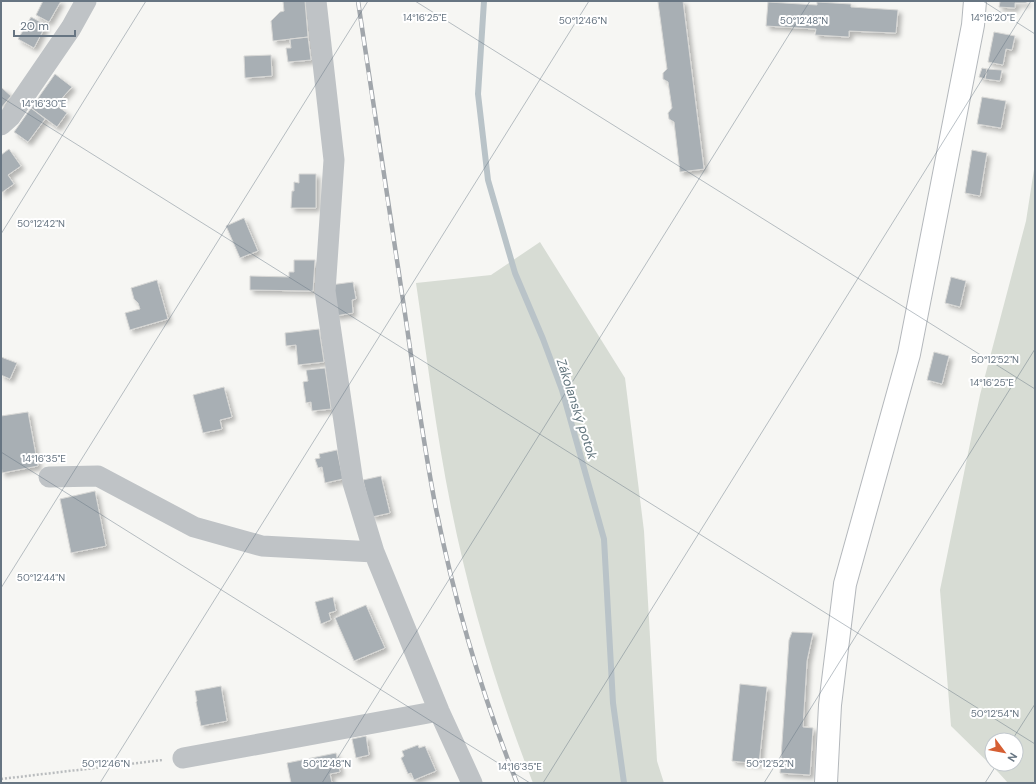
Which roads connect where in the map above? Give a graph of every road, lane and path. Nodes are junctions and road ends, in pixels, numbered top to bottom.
1 (86, 1) edge
2 (316, 1) edge
3 (975, 1) edge
4 (1, 126) edge
5 (49, 477) dead end
6 (374, 552) junction
7 (440, 711) junction
8 (183, 758) joint
9 (1, 779) edge
10 (472, 783) edge
11 (826, 783) edge

1 - 4 street
2 - 6 street
3 - 11 main road
5 - 6 street
6 - 7 street
7 - 8 street
7 - 10 street
8 - 9 path

